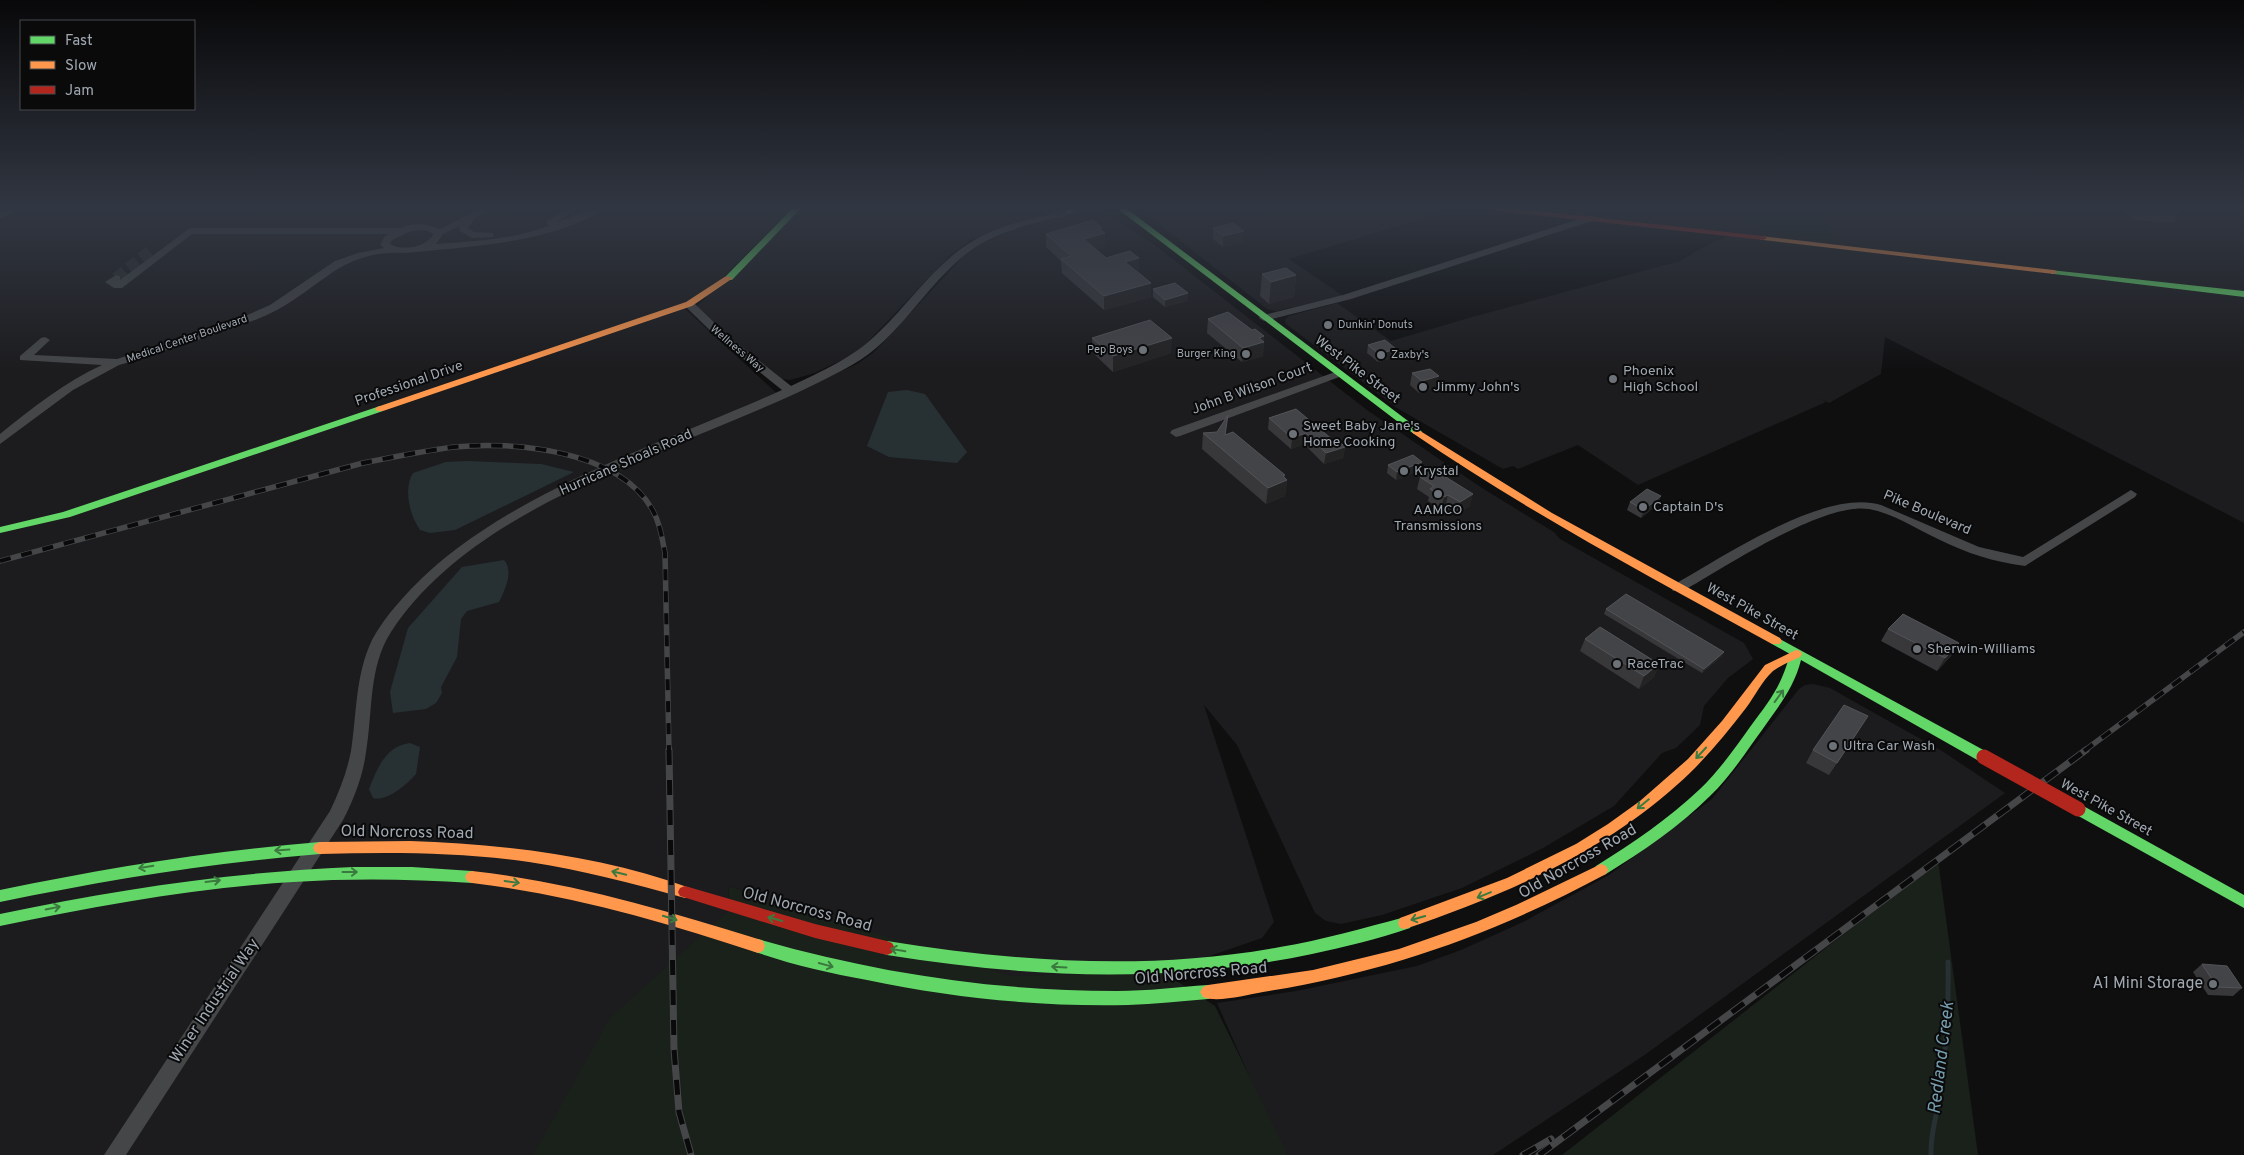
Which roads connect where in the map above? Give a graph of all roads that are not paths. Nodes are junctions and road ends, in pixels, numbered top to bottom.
1 (144, 263) edge
2 (342, 263) edge
3 (744, 263) edge
4 (951, 263) edge
5 (1192, 263) edge
6 (1452, 263) edge
7 (1977, 263) edge
8 (117, 282) dead end
9 (2244, 294) edge
10 (689, 304) junction
11 (1264, 318) junction
12 (45, 340) dead end
13 (118, 362) junction
14 (1338, 374) junction
15 (789, 390) junction
16 (1176, 433) dead end
17 (0, 440) edge
18 (2131, 494) dead end
19 (0, 530) edge
20 (1678, 588) junction
21 (1796, 654) junction
22 (318, 848) junction
23 (301, 873) junction
24 (0, 896) edge
25 (2244, 902) edge
26 (0, 920) edge
27 (114, 1155) edge

1 - 8 street
2 - 13 street, Medical Center Boulevard
3 - 10 main road, Professional Drive
4 - 15 street, Hurricane Shoals Road
5 - 11 main road, West Pike Street
6 - 11 street
7 - 9 main road
10 - 15 street, Wellness Way
10 - 19 main road, Professional Drive
11 - 14 main road, West Pike Street
12 - 13 street, Medical Center Boulevard
13 - 17 street
14 - 16 street, John B Wilson Court
14 - 20 main road, West Pike Street
15 - 22 street, Hurricane Shoals Road
18 - 20 street, Pike Boulevard
20 - 21 main road, West Pike Street
21 -> 22 main road, Old Norcross Road
23 -> 21 main road, Old Norcross Road
21 - 25 main road, West Pike Street, bridge
22 - 23 street, Winer Industrial Way
22 -> 24 main road, Old Norcross Road
26 -> 23 main road, Old Norcross Road
23 - 27 street, Winer Industrial Way

